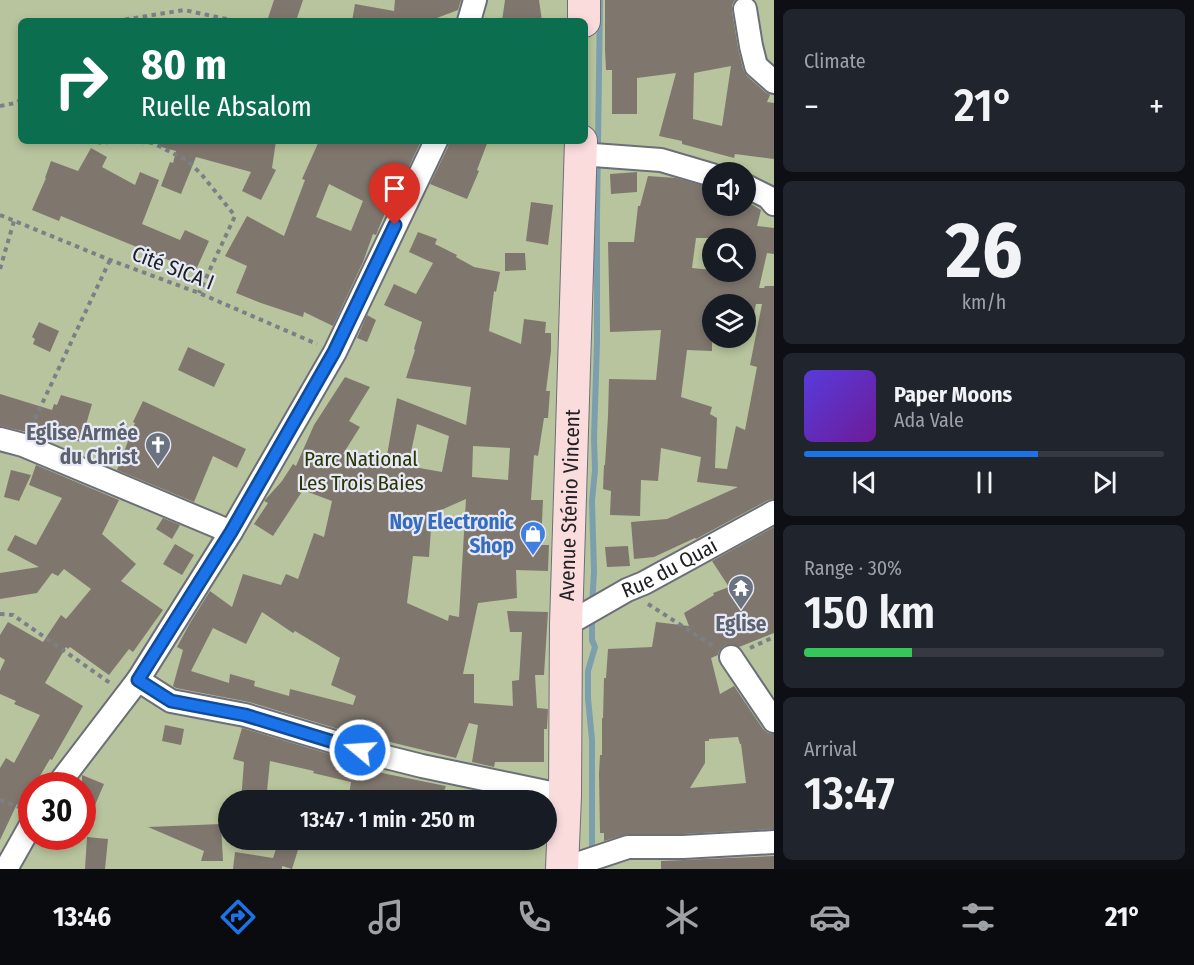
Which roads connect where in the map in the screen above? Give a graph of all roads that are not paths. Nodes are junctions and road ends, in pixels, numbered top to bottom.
1 (475, 0) edge
2 (584, 0) edge
3 (746, 9) dead end
4 (470, 18) edge
5 (584, 18) edge
6 (774, 81) edge
7 (435, 144) edge
8 (580, 147) edge
9 (702, 172) edge
10 (756, 191) edge
11 (774, 204) edge
12 (0, 439) edge
13 (774, 512) edge
14 (231, 532) junction
15 (566, 625) junction
16 (730, 657) road end
17 (132, 688) junction
18 (774, 721) edge
19 (68, 772) edge
20 (565, 796) junction
21 (18, 837) edge
22 (774, 842) edge
23 (6, 869) edge
24 (562, 869) edge

1 - 4 street
2 - 5 main road
3 - 6 street
7 - 14 street
8 - 9 street
8 - 15 main road, Avenue Sténio Vincent
10 - 11 street
12 - 14 street
13 - 15 street, Rue du Quai
14 - 17 street
15 - 20 main road, Avenue Sténio Vincent
16 - 18 street
17 - 19 street
17 - 20 street
20 - 24 main road, Avenue Sténio Vincent
21 - 23 street
22 - 24 street

